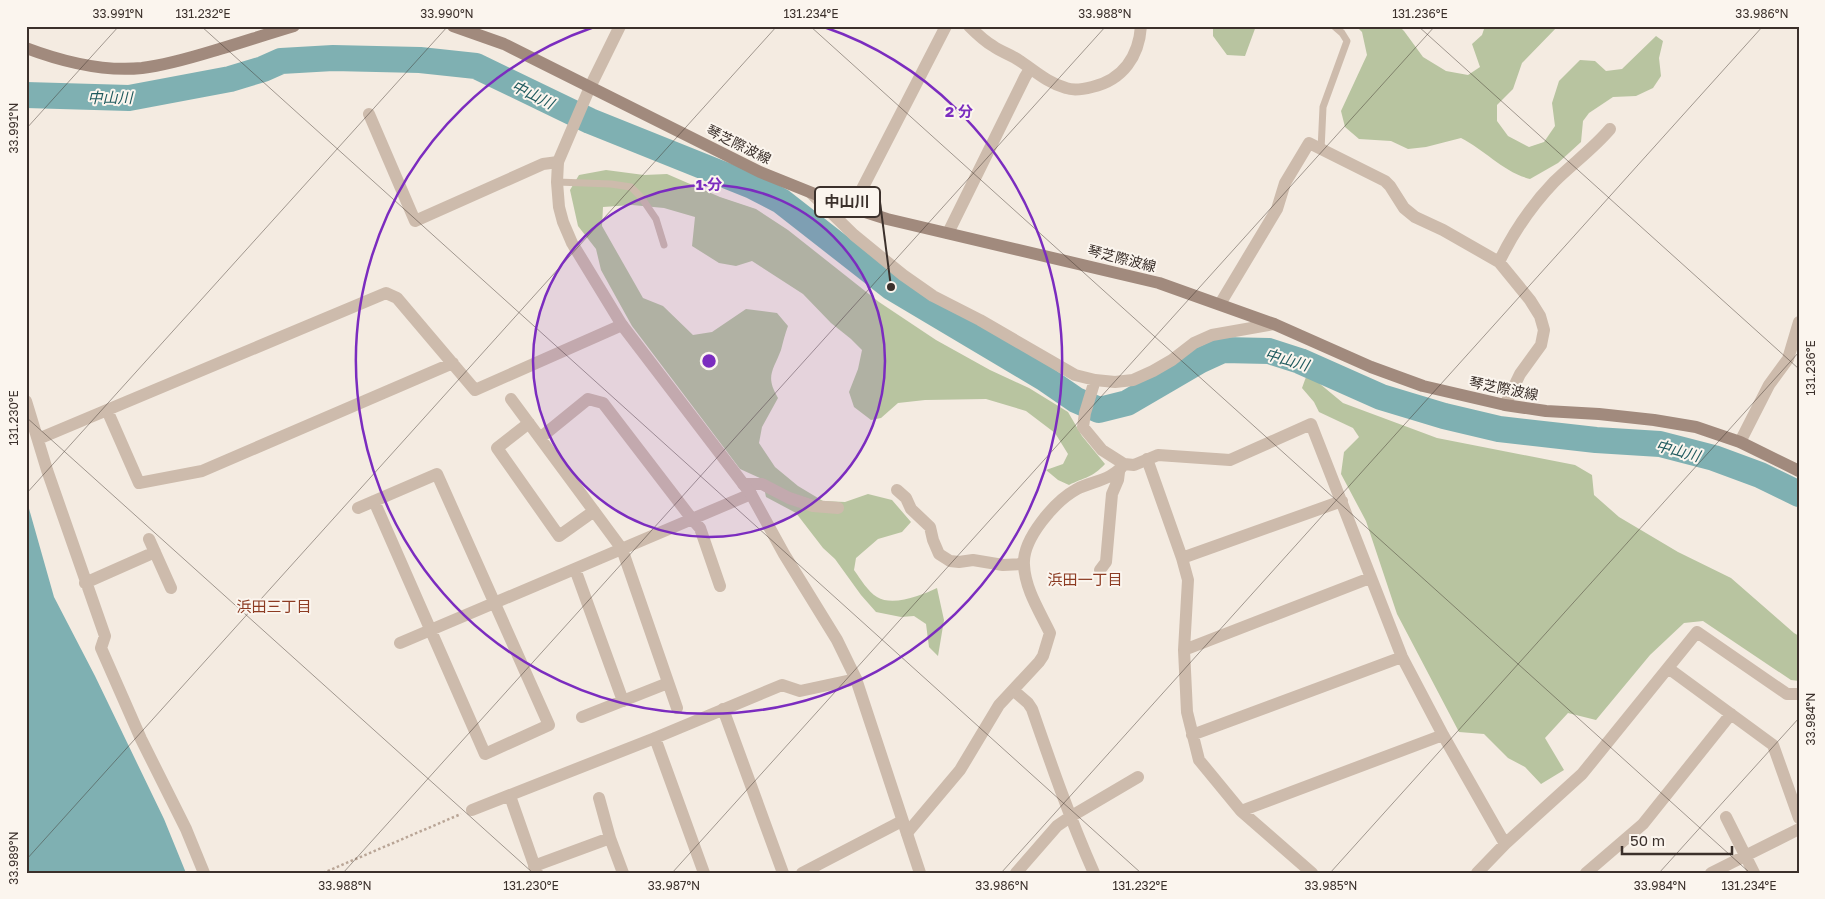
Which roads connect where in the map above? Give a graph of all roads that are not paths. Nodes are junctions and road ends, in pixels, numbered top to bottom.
1 (294, 26) edge
2 (453, 26) edge
3 (620, 26) edge
4 (946, 26) edge
5 (969, 26) edge
6 (1142, 26) edge
7 (1334, 26) edge
8 (26, 48) edge
9 (1030, 69) junction
10 (590, 87) junction
11 (369, 114) dead end
12 (1610, 129) dead end
13 (1321, 151) junction
14 (558, 162) junction
15 (557, 182) junction
16 (811, 193) junction
17 (857, 210) junction
18 (948, 233) junction
19 (664, 245) dead end
20 (1499, 262) junction
21 (1220, 304) junction
22 (1799, 322) edge
23 (1274, 324) junction
24 (622, 325) junction
25 (453, 363) junction
26 (1095, 380) junction
27 (511, 399) dead end
28 (26, 401) edge
29 (1505, 405) junction
30 (107, 410) junction
31 (529, 423) junction
32 (540, 438) junction
33 (38, 439) junction
34 (1740, 442) junction
35 (1147, 459) junction
36 (1121, 468) junction
37 (1799, 471) edge
38 (743, 484) junction
39 (897, 490) dead end
40 (751, 494) junction
41 (374, 501) junction
42 (1342, 501) junction
43 (358, 508) dead end
44 (838, 508) dead end
45 (594, 511) junction
46 (692, 520) junction
47 (149, 539) dead end
48 (622, 549) junction
49 (155, 552) junction
50 (1182, 558) junction
51 (1024, 564) junction
52 (575, 569) junction
53 (1100, 570) dead end
54 (1370, 578) junction
55 (85, 583) junction
56 (720, 586) dead end
57 (171, 588) dead end
58 (496, 602) junction
59 (431, 630) junction
60 (400, 643) dead end
61 (1184, 650) junction
62 (1402, 657) junction
63 (1668, 668) junction
64 (856, 679) junction
65 (668, 683) junction
66 (1013, 690) junction
67 (1799, 694) edge
68 (622, 701) junction
69 (677, 708) dead end
70 (723, 709) junction
71 (1731, 714) junction
72 (582, 717) dead end
73 (1192, 735) junction
74 (1443, 735) junction
75 (655, 738) junction
76 (1138, 777) dead end
77 (510, 796) junction
78 (600, 798) dead end
79 (472, 810) road end
80 (1241, 810) junction
81 (1070, 817) junction
82 (1726, 817) dead end
83 (1799, 818) edge
84 (905, 827) junction
85 (1799, 829) edge
86 (610, 838) junction
87 (1504, 844) junction
88 (1744, 855) junction
89 (535, 869) edge
90 (1588, 872) edge
91 (204, 873) edge
92 (623, 873) edge
93 (704, 873) edge
94 (782, 873) edge
95 (802, 873) edge
96 (920, 873) edge
97 (1016, 873) edge
98 (1094, 873) edge
99 (1312, 873) edge
100 (1477, 873) edge
101 (1710, 873) edge
102 (1754, 873) edge

1 - 8 main road
2 - 10 main road, 琴芝際波線
3 - 10 street
4 - 17 street
5 - 9 street
6 - 9 street
7 - 13 lane
9 - 18 street
10 - 14 street
10 - 16 main road, 琴芝際波線
11 - 14 street
12 - 20 street
13 - 20 street
13 - 21 street
14 - 15 street
15 - 19 lane
15 - 24 street
16 - 17 main road, 琴芝際波線
16 - 26 street
17 - 18 main road, 琴芝際波線
18 - 21 main road, 琴芝際波線
20 - 29 street
21 - 23 main road, 琴芝際波線
22 - 34 street
23 - 26 street
23 - 29 main road, 琴芝際波線
24 - 25 street
24 - 38 street
25 - 30 street
25 - 30 street
26 - 36 street
27 - 31 street
28 - 33 street
29 - 34 main road, 琴芝際波線
30 - 33 street
31 - 32 street
31 - 45 street
32 - 45 street
32 - 46 street
33 - 55 street
34 - 37 main road, 琴芝際波線
35 - 36 street
35 - 42 street
35 - 50 street
36 - 51 street
36 - 53 street
38 - 40 street
38 - 44 street
39 - 51 street
40 - 46 street
40 - 64 street
41 - 43 street
41 - 58 street
41 - 59 street
42 - 50 street
42 - 54 street
45 - 48 street
46 - 48 street
46 - 56 street
47 - 49 street
48 - 52 street
48 - 65 street
49 - 55 street
49 - 57 street
50 - 61 street
51 - 66 street
52 - 58 street
52 - 68 street
54 - 61 street
54 - 62 street
55 - 91 street
58 - 59 street
58 - 59 street
59 - 60 street
61 - 73 street
62 - 73 street
62 - 74 street
63 - 67 street
63 - 71 street
63 - 87 street
64 - 70 street
64 - 84 street
65 - 68 street
65 - 69 street
66 - 81 street
66 - 84 street
68 - 72 street
70 - 75 street
70 - 94 street
71 - 83 street
71 - 90 street
73 - 80 street
74 - 80 street
74 - 87 street
75 - 77 street
75 - 93 street
76 - 81 street
77 - 79 street
77 - 89 street
78 - 86 street
80 - 99 street
81 - 97 street
81 - 98 street
82 - 88 street
84 - 95 street
84 - 96 street
85 - 88 street
86 - 89 street
86 - 92 street
87 - 100 street
88 - 101 street
88 - 102 street

